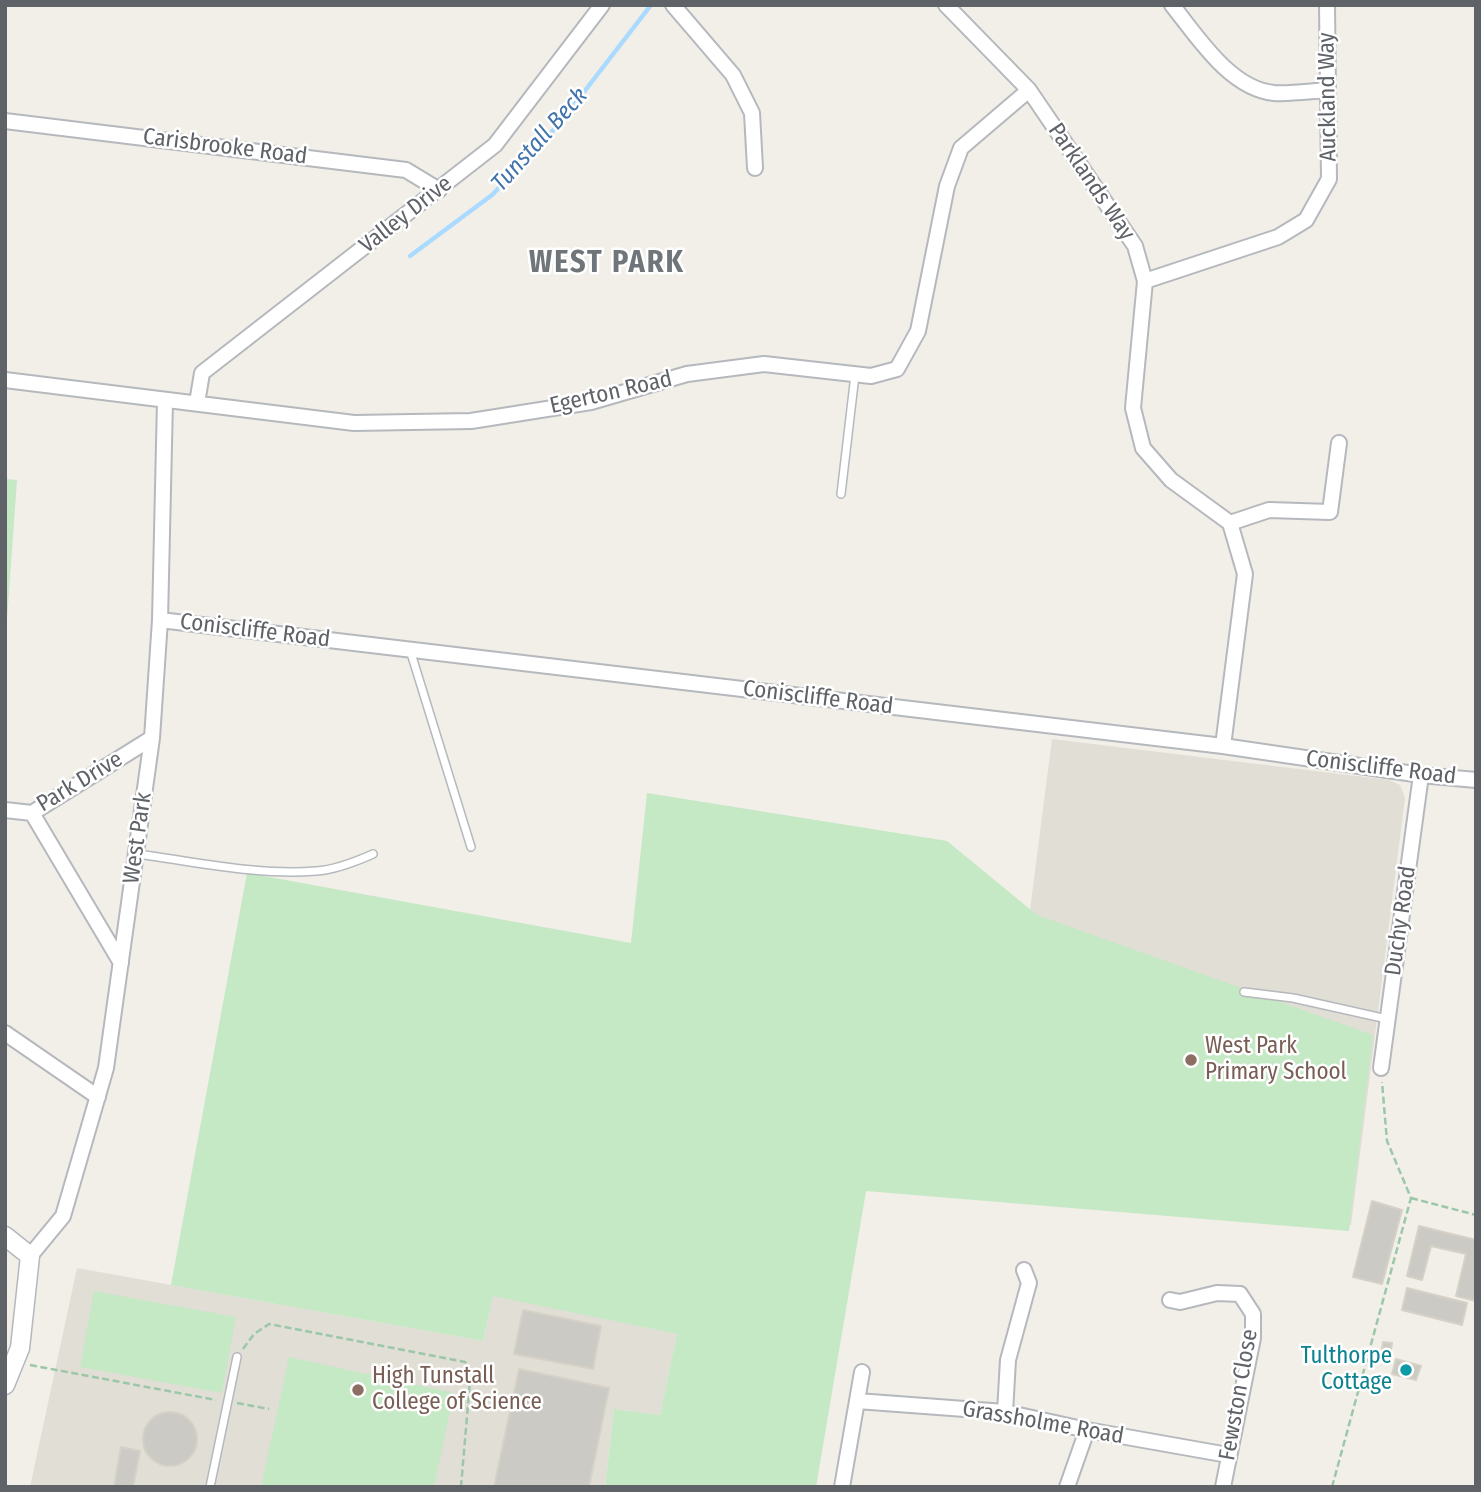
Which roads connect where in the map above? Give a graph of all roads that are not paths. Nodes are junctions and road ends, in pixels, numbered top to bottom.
1 (602, 5) edge
2 (673, 5) edge
3 (946, 5) edge
4 (1172, 5) edge
5 (1326, 5) edge
6 (1029, 90) junction
7 (1328, 90) junction
8 (5, 121) edge
9 (755, 168) dead end
10 (439, 190) junction
11 (1145, 281) junction
12 (855, 374) junction
13 (5, 380) edge
14 (165, 401) junction
15 (197, 403) junction
16 (1339, 443) dead end
17 (841, 494) dead end
18 (1230, 523) junction
19 (160, 620) junction
20 (410, 649) junction
21 (152, 738) junction
22 (1223, 747) junction
23 (1421, 775) junction
24 (1476, 780) edge
25 (5, 810) edge
26 (32, 813) junction
27 (471, 847) dead end
28 (136, 854) junction
29 (373, 854) dead end
30 (121, 963) junction
31 (1244, 992) dead end
32 (1387, 1020) junction
33 (5, 1033) edge
34 (1381, 1068) road end
35 (97, 1097) junction
36 (5, 1236) edge
37 (30, 1256) junction
38 (1024, 1270) dead end
39 (1170, 1300) dead end
40 (237, 1357) road end
41 (862, 1372) dead end
42 (5, 1385) edge
43 (857, 1401) junction
44 (1005, 1412) junction
45 (1087, 1430) junction
46 (1228, 1455) junction
47 (210, 1487) edge
48 (842, 1487) edge
49 (1067, 1487) edge
50 (1223, 1487) edge

1 - 10 street, Valley Drive
2 - 9 street
3 - 6 street, Parklands Way
4 - 7 street
5 - 7 street, Auckland Way
6 - 11 street, Parklands Way
6 - 12 street, Egerton Road
7 - 11 street, Auckland Way
8 - 10 street, Carisbrooke Road
10 - 15 street, Valley Drive
11 - 18 street, Parklands Way
12 - 15 street, Egerton Road
12 - 17 lane
13 - 14 street, Egerton Road
14 - 15 street, Egerton Road
14 - 19 street, West Park
16 - 18 street
18 - 22 street
19 - 20 street, Coniscliffe Road
19 - 21 street, West Park
20 - 22 street, Coniscliffe Road
20 - 27 lane
21 - 26 street, Park Drive
21 - 28 street, West Park
22 - 23 street, Coniscliffe Road
23 - 24 street, Coniscliffe Road
23 - 32 street, Duchy Road
25 - 26 street, Park Drive
26 - 30 street
28 - 29 lane
28 - 30 street, West Park
30 - 35 street, West Park
31 - 32 lane
32 - 34 street, Duchy Road
33 - 35 street
35 - 37 street, West Park
36 - 37 street
37 - 42 street
38 - 44 street
39 - 46 street, Fewston Close
40 - 47 lane
41 - 43 street
43 - 44 street, Grassholme Road
43 - 48 street
44 - 45 street, Grassholme Road
45 - 46 street, Grassholme Road
45 - 49 street
46 - 50 street, Fewston Close

